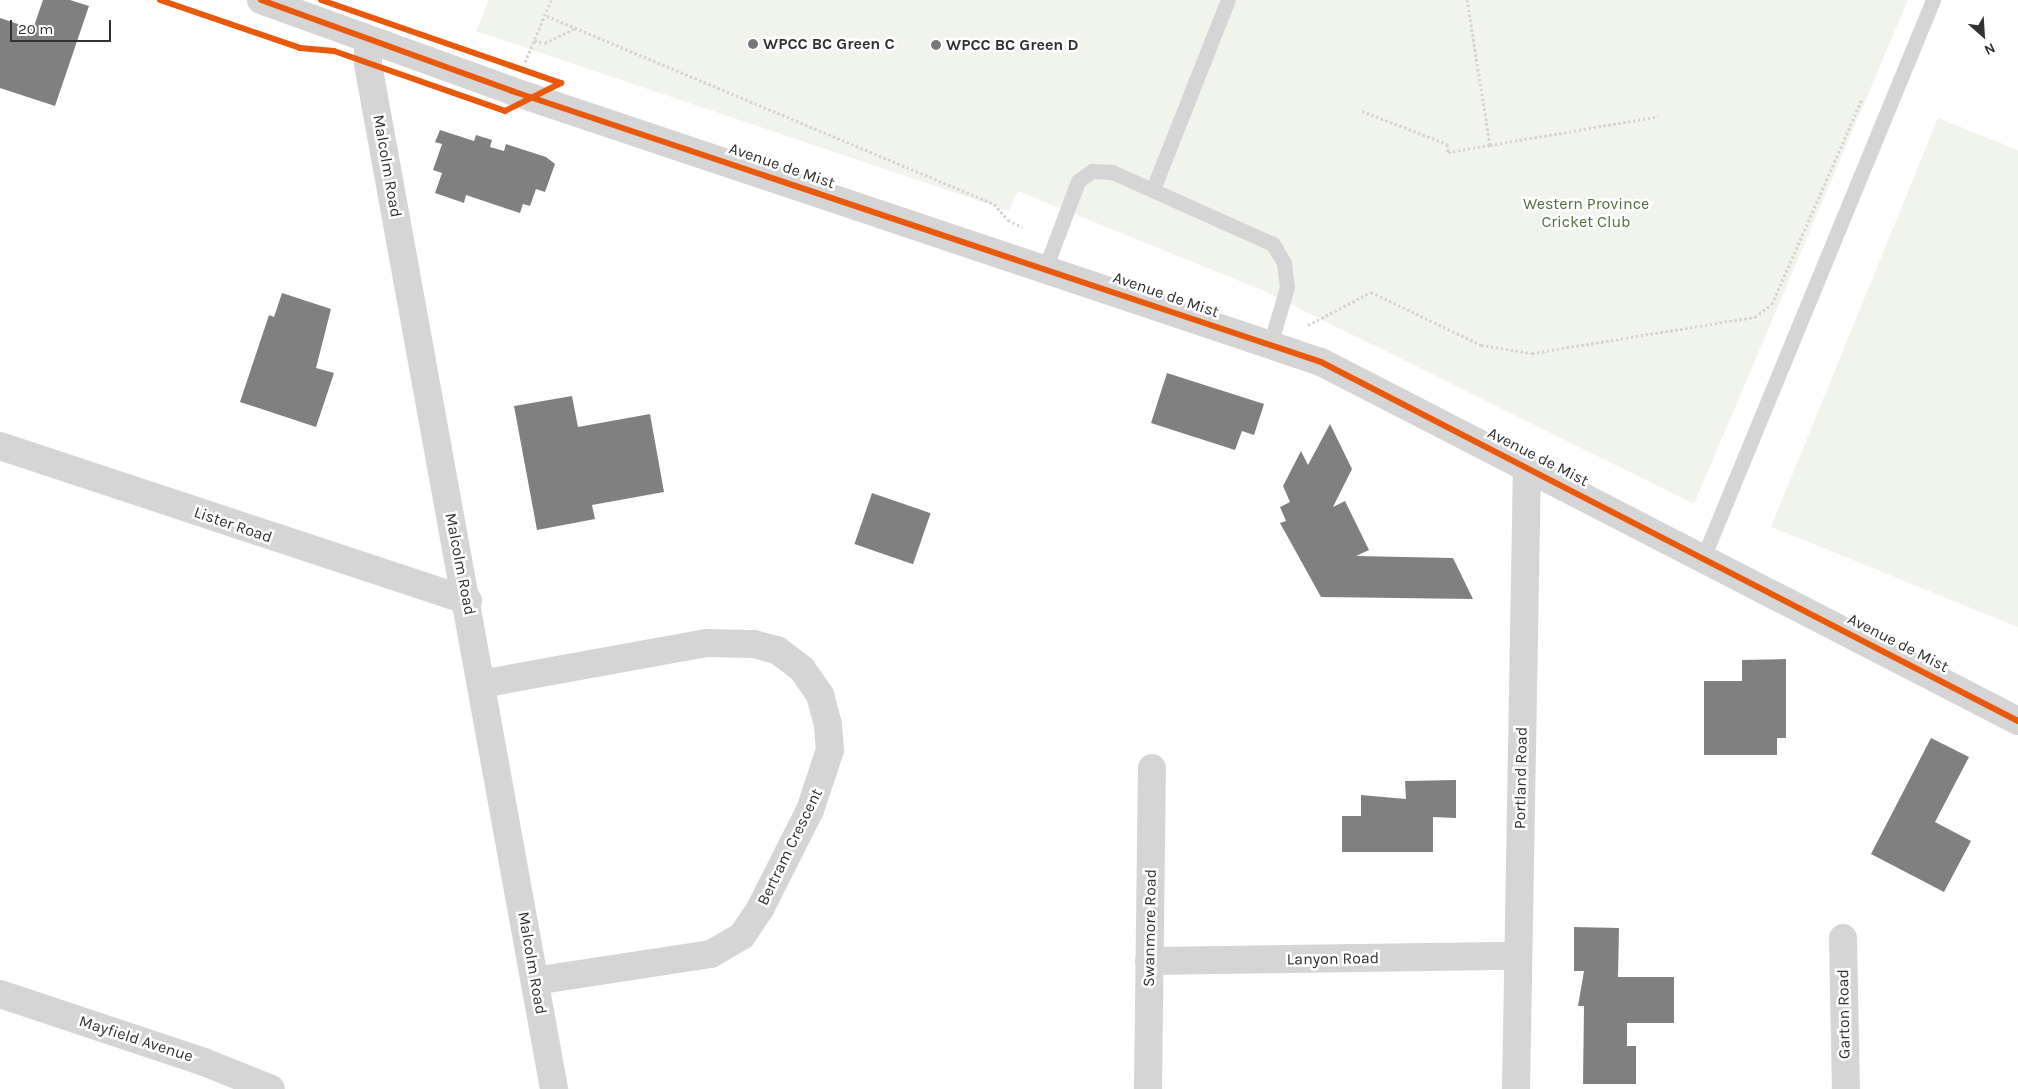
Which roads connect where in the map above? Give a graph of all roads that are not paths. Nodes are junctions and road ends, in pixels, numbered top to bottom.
1 (261, 0) edge
2 (1228, 0) edge
3 (1933, 0) edge
4 (313, 9) edge
5 (368, 40) junction
6 (1153, 189) junction
7 (1048, 260) junction
8 (1270, 344) junction
9 (0, 446) edge
10 (1527, 467) junction
11 (1703, 558) junction
12 (468, 601) junction
13 (481, 684) junction
14 (2018, 721) edge
15 (1152, 768) dead end
16 (1843, 938) dead end
17 (1517, 956) junction
18 (1149, 961) junction
19 (535, 981) junction
20 (0, 994) edge
21 (271, 1089) edge
22 (554, 1089) edge
23 (1148, 1089) edge
24 (1516, 1089) edge
25 (1846, 1089) edge

1 - 4 street, Avenue de Mist
2 - 6 lane
3 - 11 lane
4 - 5 street, Avenue de Mist
5 - 7 street, Avenue de Mist
5 - 12 street, Malcolm Road
6 - 7 lane
6 - 8 lane
7 - 8 street, Avenue de Mist
8 - 10 street, Avenue de Mist
9 - 12 street, Lister Road
10 - 11 street, Avenue de Mist
10 - 17 street, Portland Road
11 - 14 street, Avenue de Mist
12 - 13 street, Malcolm Road
13 - 19 street, Malcolm Road
13 - 19 street, Bertram Crescent
15 - 18 street, Swanmore Road
16 - 25 street, Garton Road
17 - 18 street, Lanyon Road
17 - 24 street, Portland Road
18 - 23 street, Swanmore Road
19 - 22 street, Malcolm Road
20 - 21 street, Mayfield Avenue

